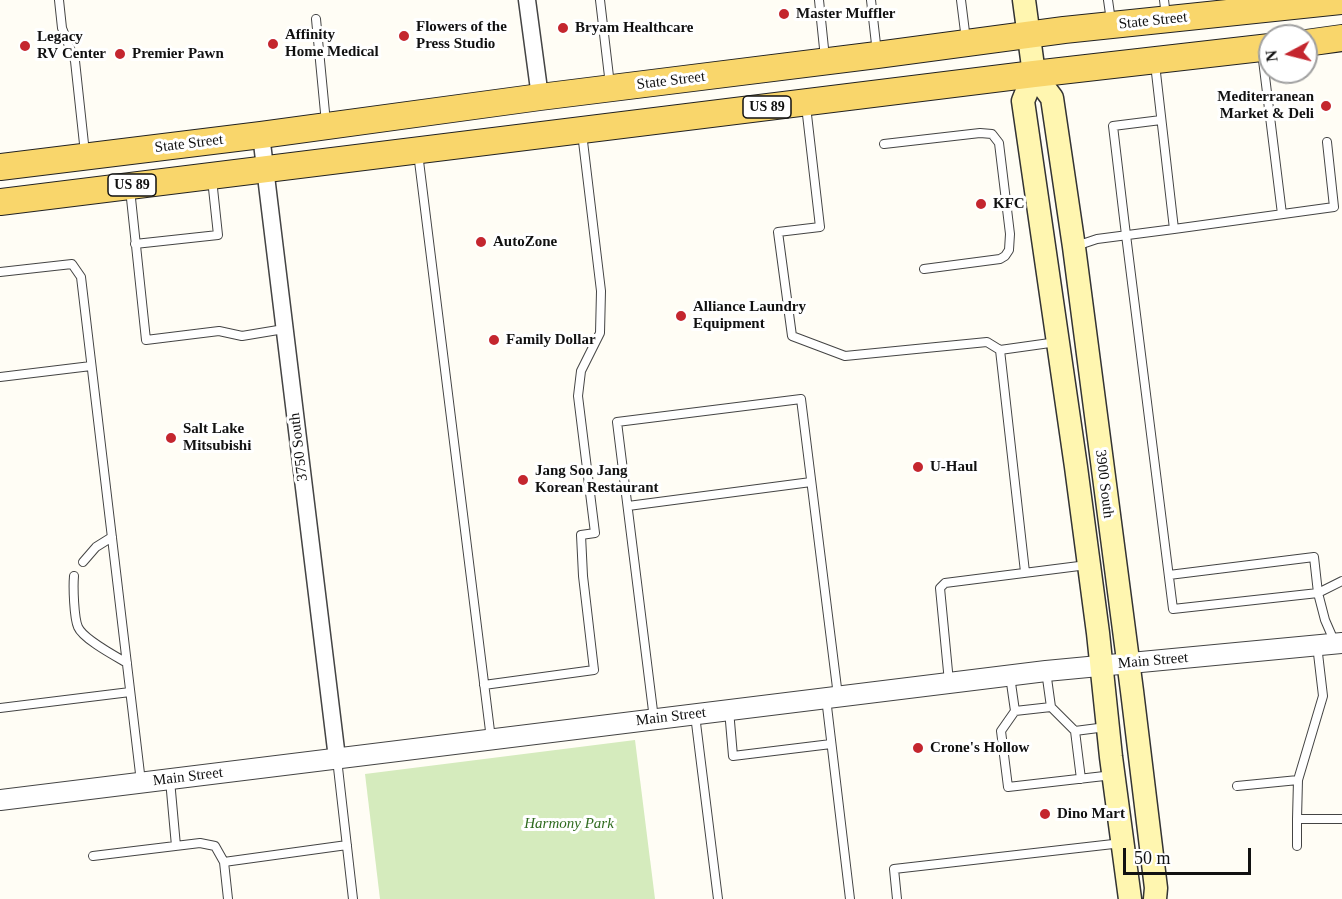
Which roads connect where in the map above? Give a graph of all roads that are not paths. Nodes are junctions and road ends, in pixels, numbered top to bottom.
1 (59, 0) edge
2 (528, 0) edge
3 (600, 0) edge
4 (819, 0) edge
5 (871, 0) edge
6 (961, 0) edge
7 (1024, 0) edge
8 (1339, 1) edge
9 (1299, 3) edge
10 (1237, 6) edge
11 (1165, 10) edge
12 (1110, 12) edge
13 (315, 19) dead end
14 (1029, 34) junction
15 (1342, 38) edge
16 (1318, 41) edge
17 (966, 43) junction
18 (1258, 49) edge
19 (877, 55) junction
20 (826, 61) junction
21 (1154, 61) junction
22 (1034, 74) junction
23 (1269, 84) edge
24 (610, 89) junction
25 (540, 97) junction
26 (806, 102) junction
27 (1161, 120) junction
28 (326, 127) junction
29 (582, 131) junction
30 (261, 135) junction
31 (1327, 142) dead end
32 (884, 144) dead end
33 (418, 151) junction
34 (86, 157) junction
35 (0, 167) edge
36 (264, 169) junction
37 (211, 176) junction
38 (129, 186) junction
39 (0, 202) edge
40 (1334, 207) junction
41 (1342, 213) edge
42 (1282, 214) junction
43 (1174, 230) junction
44 (1126, 235) junction
45 (135, 244) junction
46 (1074, 247) junction
47 (924, 269) dead end
48 (0, 273) edge
49 (284, 329) junction
50 (1058, 341) junction
51 (1000, 350) junction
52 (91, 366) junction
53 (0, 377) edge
54 (811, 482) junction
55 (628, 506) junction
56 (112, 537) junction
57 (83, 562) dead end
58 (1089, 565) junction
59 (1025, 572) junction
60 (1169, 575) junction
61 (74, 576) dead end
62 (1342, 581) edge
63 (1317, 593) junction
64 (1331, 644) edge
65 (127, 663) junction
66 (1129, 663) junction
67 (1101, 666) junction
68 (1046, 671) junction
69 (1010, 675) junction
70 (949, 683) junction
71 (484, 685) junction
72 (130, 692) junction
73 (832, 697) junction
74 (1051, 707) junction
75 (0, 708) edge
76 (729, 710) junction
77 (1015, 711) junction
78 (695, 714) junction
79 (654, 719) junction
80 (1107, 727) junction
81 (1075, 731) junction
82 (491, 740) junction
83 (831, 744) junction
84 (337, 758) junction
85 (1113, 775) junction
86 (170, 779) junction
87 (1081, 779) junction
88 (1298, 780) junction
89 (141, 783) junction
90 (1237, 786) dead end
91 (0, 800) edge
92 (1297, 819) junction
93 (1342, 819) edge
94 (1122, 843) junction
95 (347, 845) junction
96 (176, 846) junction
97 (1297, 846) dead end
98 (93, 856) dead end
99 (224, 862) junction
100 (228, 899) edge
101 (353, 899) edge
102 (718, 899) edge
103 (850, 899) edge
104 (897, 899) edge
105 (1130, 899) edge
106 (1155, 899) edge

1 - 34 lane
2 - 25 street
3 - 24 lane
4 - 20 lane
5 - 19 lane
6 - 17 lane
7 - 14 main road, 3900 South
8 - 9 main road, State Street / US 89
9 - 10 main road, State Street / US 89
10 - 11 main road, State Street / US 89
11 - 12 main road, State Street / US 89
12 - 14 main road, State Street / US 89
13 - 28 lane
14 - 17 main road, State Street / US 89
14 - 22 main road, 3900 South
15 - 16 main road
17 - 19 main road, State Street / US 89
18 - 21 main road, US 89
19 - 20 main road, State Street / US 89
20 - 24 main road, State Street / US 89
21 - 22 main road, US 89
21 - 27 lane
22 - 26 main road, US 89
22 - 46 main road, 3900 South
22 - 50 main road, 3900 South
23 - 42 lane
24 - 25 main road, State Street / US 89
25 - 28 main road, State Street / US 89
26 - 29 main road, US 89
26 - 51 lane
27 - 43 lane
27 - 44 lane
28 - 30 main road, State Street / US 89
29 - 33 main road, US 89
29 - 71 lane
30 - 34 main road, State Street / US 89
30 - 36 street, 3750 South
31 - 40 lane
32 - 47 lane
33 - 36 main road, US 89
33 - 71 lane
34 - 35 main road, State Street / US 89
36 - 37 main road, US 89
36 - 49 street, 3750 South
37 - 38 main road, US 89
37 - 45 lane
38 - 39 main road, US 89
38 - 45 lane
40 - 41 lane
40 - 42 lane
42 - 43 lane
43 - 44 lane
44 - 46 lane
44 - 60 lane
45 - 49 lane
46 - 66 main road, 3900 South
48 - 52 lane
49 - 84 street, 3750 South
50 - 51 lane
50 - 58 main road, 3900 South
51 - 59 lane
52 - 53 lane
52 - 56 lane
54 - 55 lane
54 - 55 lane
54 - 73 lane
55 - 79 lane
56 - 57 lane
56 - 65 lane
58 - 59 lane
58 - 67 main road, 3900 South
59 - 70 lane
60 - 63 lane
60 - 63 lane
61 - 65 lane
62 - 63 lane
63 - 64 lane
64 - 66 street, Main Street
64 - 88 lane
65 - 72 lane
66 - 67 street, Main Street
66 - 106 main road, 3900 South
67 - 68 street, Main Street
67 - 80 main road, 3900 South
68 - 69 street, Main Street
68 - 74 lane
69 - 70 street, Main Street
69 - 77 lane
70 - 73 street, Main Street
71 - 82 lane
72 - 75 lane
72 - 89 lane
73 - 76 street, Main Street
73 - 83 lane
74 - 77 lane
74 - 81 lane
76 - 78 street, Main Street
76 - 83 lane
77 - 87 lane
78 - 79 street, Main Street
78 - 102 lane
79 - 82 street, Main Street
80 - 81 lane
80 - 85 main road, 3900 South
81 - 87 lane
82 - 84 street, Main Street
83 - 103 lane
84 - 86 street, Main Street
84 - 95 lane
85 - 87 lane
85 - 94 main road, 3900 South
86 - 89 street, Main Street
86 - 96 lane
88 - 90 lane
88 - 92 lane
89 - 91 street, Main Street
92 - 93 lane
92 - 97 lane
94 - 104 lane
94 - 105 main road, 3900 South
95 - 99 lane
95 - 101 lane
96 - 98 lane
96 - 99 lane
99 - 100 lane

